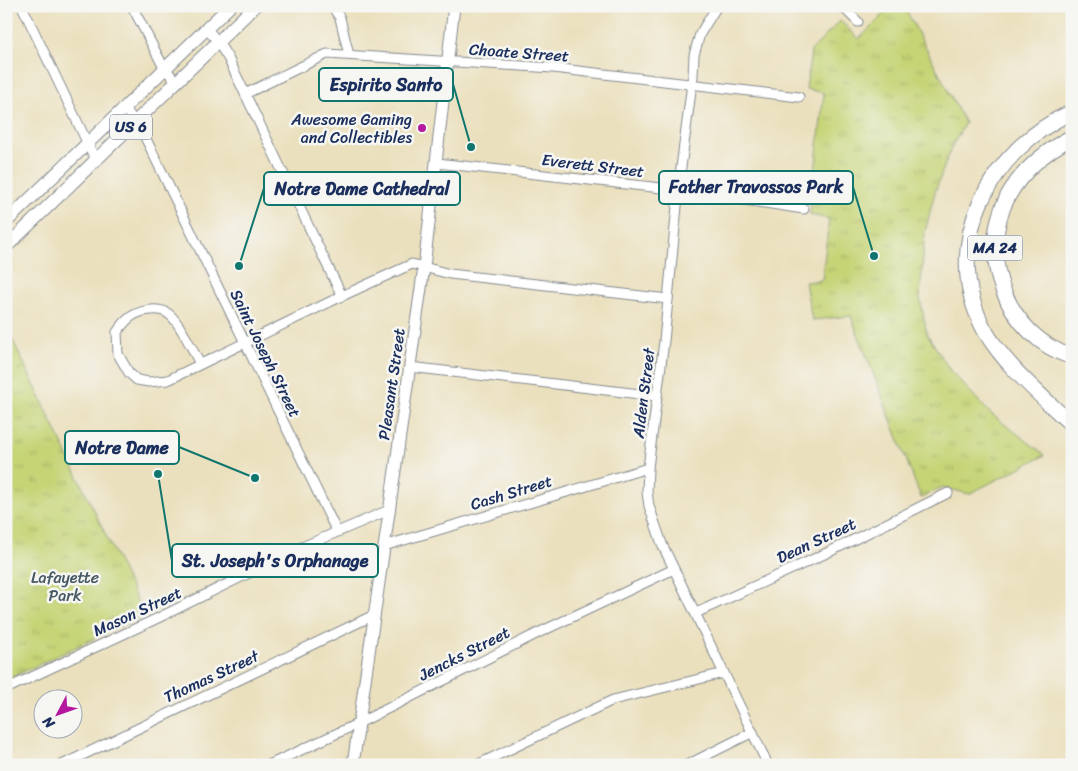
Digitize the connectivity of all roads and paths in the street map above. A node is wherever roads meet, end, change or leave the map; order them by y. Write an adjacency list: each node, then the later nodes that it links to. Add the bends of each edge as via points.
1 (22, 6): 24 (street)
2 (132, 6): 15 (street)
3 (231, 6): 9 (street); 11 (main road, US 6)
4 (255, 6): 9 (main road, US 6)
5 (332, 6): 13 (street, via 340,18)
6 (454, 6): 14 (main road, Pleasant Street)
7 (717, 6): 17 (street, Alden Street, via 696,45)
8 (842, 6): 10 (street)
9 (242, 18): 12 (main road, US 6)
10 (858, 22)
11 (207, 28): 12 (street); 15 (main road, US 6)
12 (218, 42): 16 (main road, US 6); 18 (street)
13 (350, 55): 14 (street, Choate Street); 18 (street, Choate Street, via 327,54)
14 (448, 62): 17 (street, Choate Street, via 553,68); 26 (main road, Pleasant Street)
15 (165, 69): 16 (street); 20 (main road, US 6)
16 (176, 82): 22 (main road, US 6)
17 (692, 84): 19 (street, Choate Street); 27 (street, Alden Street)
18 (245, 94): 32 (street)
19 (799, 97)
20 (125, 108): 22 (street, Saint Joseph Street); 24 (main road, US 6)
21 (1072, 112): 39 (highway, via 1030,137 1002,165 976,210 967,259 974,307 990,339 1011,365)
22 (136, 122): 25 (main road, US 6); 34 (street, Saint Joseph Street)
23 (1072, 137): 35 (highway, MA 24, via 1038,160 1014,187 999,218 995,254 1004,295 1021,322 1046,344)
24 (88, 144): 25 (street); 29 (main road, US 6)
25 (96, 160): 30 (main road, US 6)
26 (437, 163): 27 (street, Everett Street); 31 (main road, Pleasant Street)
27 (679, 190): 28 (street, Everett Street); 33 (street, Alden Street)
28 (804, 209)
29 (6, 222)
30 (6, 247)
31 (424, 267): 32 (street, via 412,264); 33 (street, via 450,274); 37 (main road, Pleasant Street)
32 (342, 296): 34 (street)
33 (668, 298): 38 (street, Alden Street)
34 (244, 342): 36 (street); 43 (street, Saint Joseph Street)
35 (1072, 357)
36 (200, 364): 36 (street, via 169,314 156,310 140,312 127,319 117,332 118,354 137,380 168,380)
37 (410, 367): 38 (street); 42 (main road, Pleasant Street)
38 (658, 396): 40 (street, Alden Street)
39 (1072, 425)
40 (648, 468): 44 (street, Cash Street); 45 (street, Alden Street, via 647,492 651,513)
41 (948, 493): 46 (street, Dean Street)
42 (389, 510): 43 (street, Mason Street); 44 (main road, Pleasant Street)
43 (337, 532): 49 (street, Mason Street)
44 (384, 546): 47 (main road, Pleasant Street)
45 (674, 569): 46 (street, Alden Street); 50 (street, Jencks Street)
46 (696, 612): 48 (street, Alden Street)
47 (374, 615): 50 (main road, Pleasant Street); 52 (street, Thomas Street)
48 (724, 673): 51 (street, Alden Street); 55 (street, via 613,700)
49 (6, 689)
50 (359, 723): 53 (street, Jencks Street); 54 (main road, Pleasant Street)
51 (753, 732): 56 (street); 57 (street, Alden Street)
52 (62, 765)
53 (269, 765)
54 (353, 765)
55 (478, 765)
56 (688, 765)
57 (768, 765)

